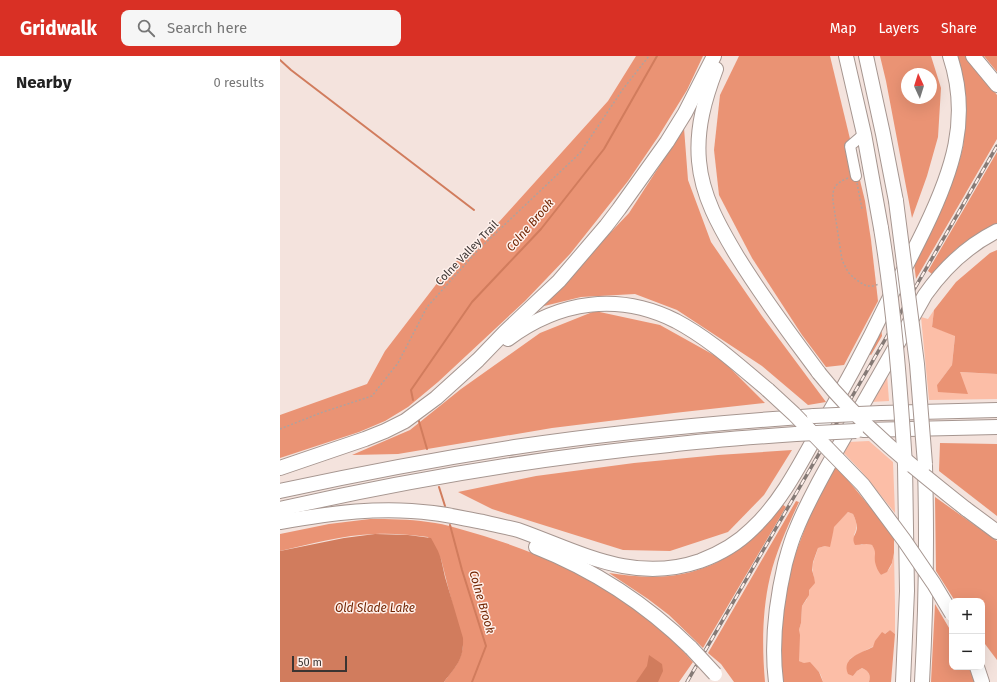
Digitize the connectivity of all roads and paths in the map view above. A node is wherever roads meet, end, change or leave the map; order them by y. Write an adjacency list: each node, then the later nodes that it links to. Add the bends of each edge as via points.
1 (649, 56): 16 (path, Colne Valley Trail, via 623,89 580,153 478,250 427,307 398,363 372,396)
2 (714, 56): 13 (highway, via 668,142 620,209 559,281)
3 (721, 56): 22 (highway, bridge, via 703,110 698,146 706,195 718,223 780,321 833,390 873,432 908,463)
4 (846, 56): 9 (highway)
5 (866, 56): 28 (highway, bridge, via 896,201 917,364 925,464 926,525)
6 (950, 56): 21 (highway, via 958,89 959,124 952,161 941,191 915,249 842,390 782,493 751,530 731,546 697,562 641,569 618,566 503,526)
7 (973, 56): 8 (highway)
8 (997, 85)
9 (864, 134): 10 (lane, via 850,146); 27 (highway, bridge, via 889,281 905,465 907,591)
10 (856, 176): 11 (path)
11 (862, 209)
12 (997, 231): 26 (highway, via 961,254 925,295 812,496 795,531 781,580 774,633)
13 (478, 360): 17 (highway, via 436,398 405,421 365,439); 23 (highway, bridge, via 532,323 551,314 583,305 618,304 668,317 726,354 768,390 863,485 904,540)
14 (997, 410): 18 (highway, bridge, via 814,416 605,435 515,447)
15 (997, 427): 19 (highway, bridge, via 856,430 668,445 508,465)
16 (280, 429)
17 (280, 468)
18 (280, 491)
19 (280, 509)
20 (280, 522): 21 (highway, via 340,513 399,510)
21 (480, 522): 25 (highway, bridge, via 483,527 545,550 624,593 664,623)
22 (997, 532)
23 (949, 609)
24 (978, 670): 29 (highway)
25 (719, 678)
26 (776, 682)
27 (903, 682)
28 (922, 682)
29 (982, 682)

